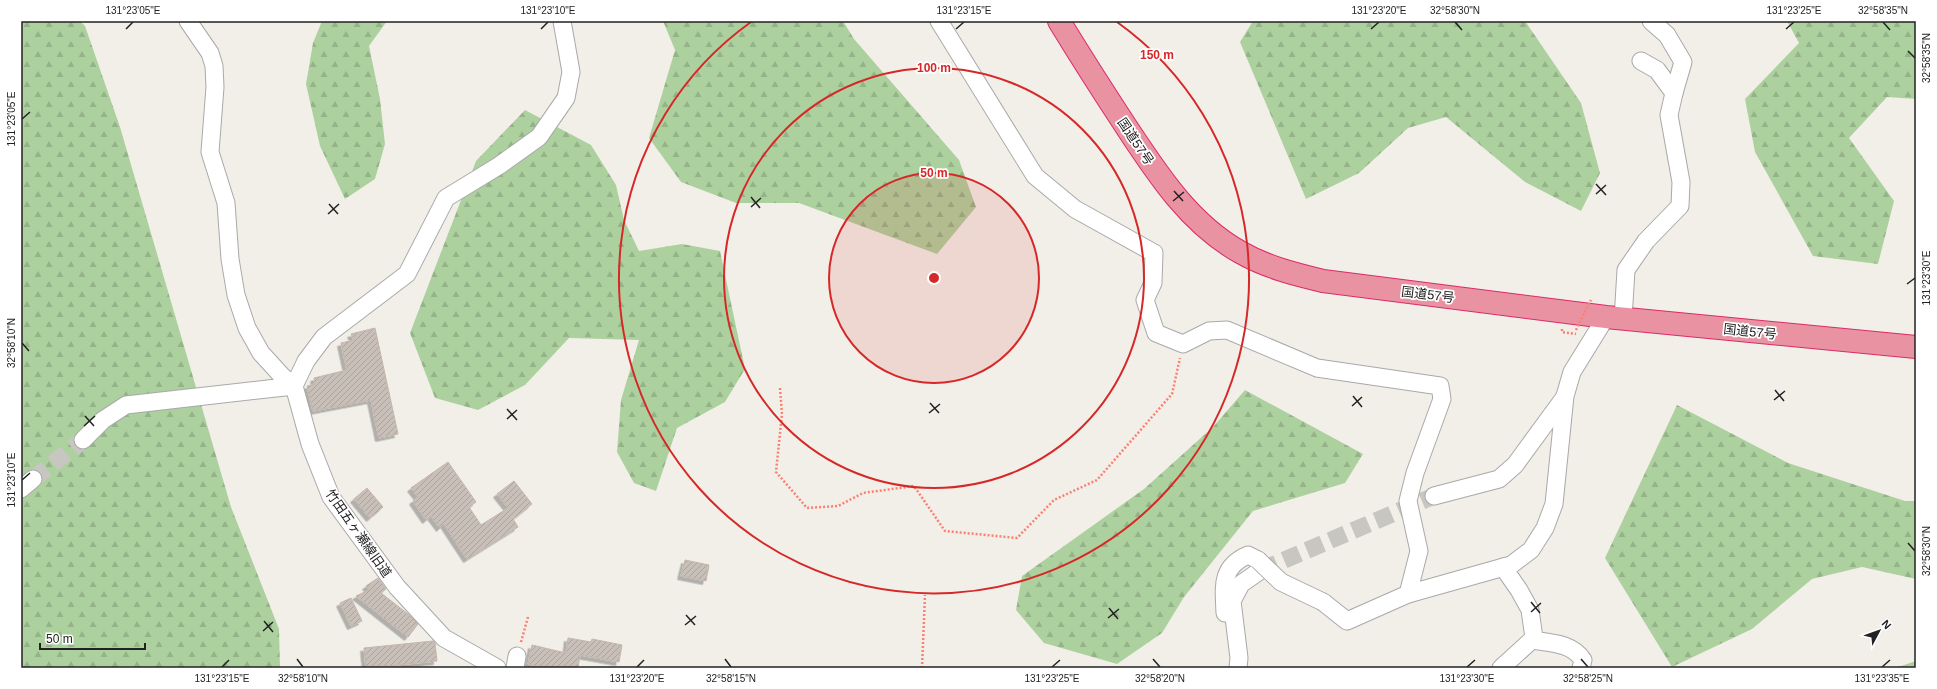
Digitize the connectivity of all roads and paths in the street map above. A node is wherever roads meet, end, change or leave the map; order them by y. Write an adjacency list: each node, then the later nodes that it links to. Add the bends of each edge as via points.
1 (188, 21): 15 (street, via 210,53 214,66 210,152 226,203 230,259 236,295 247,328 261,353)
2 (562, 21): 15 (street, via 571,72 566,98 539,137 500,165 446,198 407,274 324,337 306,361)
3 (939, 21): 13 (street, via 1035,176 1075,209 1154,253 1153,283 1145,300 1156,333)
4 (1059, 21): 9 (highway, 国道57号, via 1174,195 1202,225 1240,252 1284,271 1323,281)
5 (1651, 21): 7 (street, via 1667,35 1684,62)
6 (1641, 61): 7 (street, via 1657,70)
7 (1674, 93): 9 (street, via 1669,115 1681,182 1680,206 1646,241 1626,270)
8 (1591, 300): 10 (path, bridge)
9 (1614, 318): 14 (highway, 国道57号); 17 (street, via 1572,372)
10 (1576, 330)
11 (1562, 332): 12 (path)
12 (1576, 334)
13 (1183, 344): 16 (path, via 1172,394 1097,480 1054,500 1017,538 945,531 914,486 863,493 838,506 807,508 776,472 782,414); 21 (street, via 1209,331 1227,330 1317,368 1440,386 1442,399 1415,473 1408,501 1419,551)
14 (1916, 347)
15 (294, 386): 18 (street, via 126,406 103,420); 26 (street, 竹田五ヶ瀬線旧道, via 310,444 331,497 397,587 444,638)
16 (780, 388)
17 (1565, 396): 19 (street, via 1515,465 1498,479); 20 (street, via 1554,504 1546,528 1531,550 1511,565)
18 (83, 440)
19 (1434, 496)
20 (1503, 567): 21 (street); 24 (street, via 1530,610 1534,638)
21 (1408, 594): 28 (street, bridge, via 1347,621 1323,602 1281,582 1248,556 1239,559 1227,574 1224,590 1226,623 1235,624)
22 (925, 595): 27 (path)
23 (528, 617): 25 (path)
24 (1532, 640): 29 (street); 30 (street, via 1570,647 1578,652 1583,660)
25 (516, 662)
26 (497, 668)
27 (922, 668)
28 (1238, 668)
29 (1501, 668)
30 (1581, 668)

